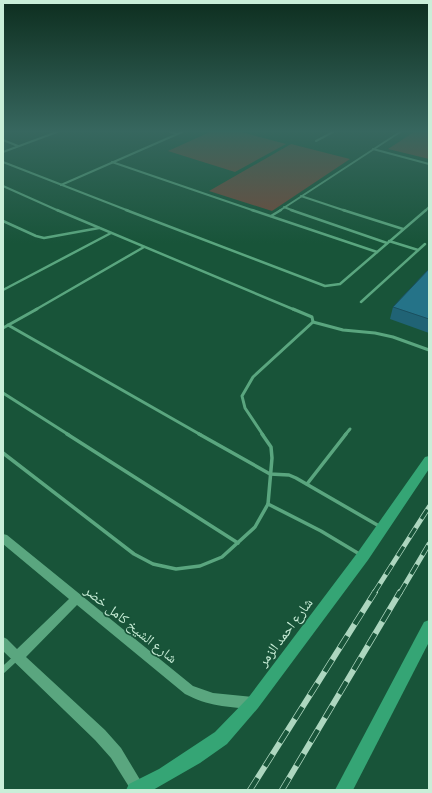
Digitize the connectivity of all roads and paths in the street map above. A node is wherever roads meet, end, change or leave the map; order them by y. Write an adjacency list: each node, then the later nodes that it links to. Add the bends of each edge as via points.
1 (21, 169): 5 (lane)
2 (96, 169): 5 (lane)
3 (133, 169): 12 (lane)
4 (342, 169): 7 (lane)
5 (61, 185): 21 (lane, via 325,286 340,284)
6 (3, 186): 14 (lane)
7 (301, 196): 8 (lane); 15 (lane)
8 (284, 207): 12 (lane); 17 (lane)
9 (429, 207): 10 (lane)
10 (424, 211): 11 (lane); 15 (lane)
11 (429, 212)
12 (271, 216): 21 (lane)
13 (3, 221): 14 (lane, via 44,238)
14 (100, 228): 16 (lane)
15 (403, 229): 17 (lane)
16 (111, 233): 19 (lane); 22 (lane)
17 (388, 242): 20 (lane); 21 (lane)
18 (425, 244): 20 (lane)
19 (144, 247): 24 (lane, via 306,314 312,317); 25 (lane)
20 (418, 250): 23 (lane)
21 (377, 252)
22 (3, 290)
23 (360, 302)
24 (314, 322): 27 (lane, via 343,330 393,337); 32 (lane, via 253,377 242,396 245,408 271,447)
25 (8, 325): 26 (lane); 32 (lane)
26 (3, 328)
27 (429, 350)
28 (3, 393): 37 (lane)
29 (350, 429): 33 (lane)
30 (3, 453): 37 (lane, via 134,554 153,564 176,568 200,566 222,557)
31 (429, 460): 35 (main road, شارع احمد الزمر)
32 (270, 474): 33 (lane, via 289,475); 34 (lane)
33 (307, 484): 35 (lane)
34 (268, 504): 37 (lane, via 258,522); 38 (lane, via 321,531)
35 (383, 527): 38 (main road, شارع احمد الزمر)
36 (3, 538): 39 (main road, شارع الشيخ كامل خضر)
37 (238, 543)
38 (362, 556): 44 (main road, شارع احمد الزمر)
39 (76, 599): 42 (main road); 44 (main road, شارع الشيخ كامل خضر, via 189,690 203,698)
40 (429, 627): 46 (main road)
41 (3, 643): 42 (main road)
42 (17, 656): 43 (street); 45 (main road, via 100,735 116,753)
43 (3, 670)
44 (253, 703): 45 (main road, شارع احمد الزمر, via 220,738 194,758)
45 (137, 789)
46 (344, 790)

